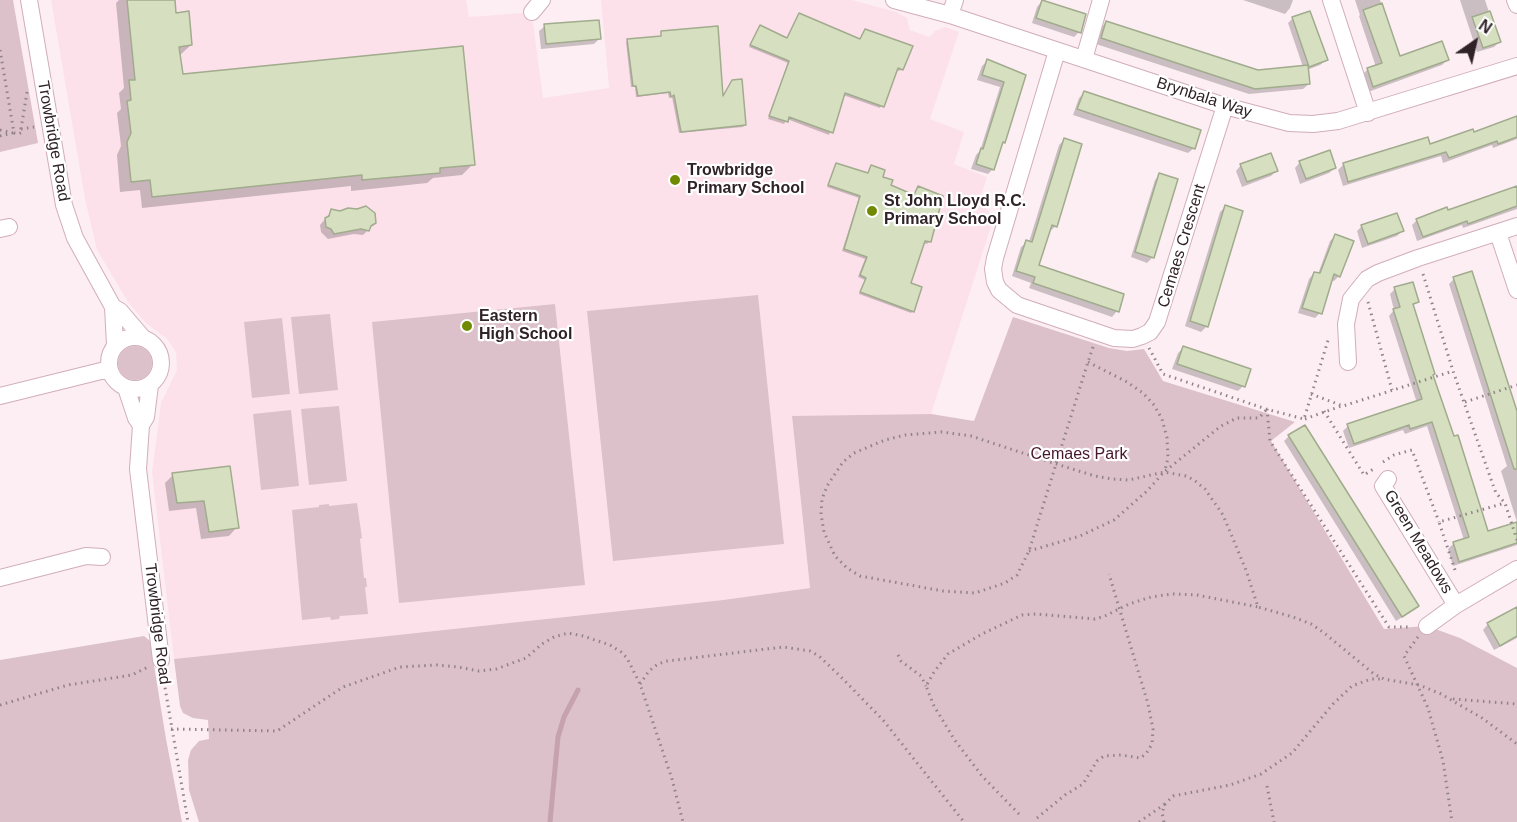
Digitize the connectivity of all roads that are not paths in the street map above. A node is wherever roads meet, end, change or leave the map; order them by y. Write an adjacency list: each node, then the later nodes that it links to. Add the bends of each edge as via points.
1 (29, 0): 16 (street, Trowbridge Road, via 64,205 75,238)
2 (894, 0): 7 (street, Brynbala Way)
3 (1101, 0): 9 (street)
4 (1331, 0): 12 (street)
5 (1515, 0): 6 (street)
6 (1517, 5)
7 (952, 8): 8 (street, Brynbala Way)
8 (1057, 51): 9 (street, Brynbala Way); 11 (street, Cemaes Crescent, via 995,258 995,282 1017,305 1114,338 1142,336 1157,322)
9 (1084, 59): 11 (street, Brynbala Way)
10 (1517, 66): 12 (street, Brynbala Way)
11 (1225, 106): 12 (street, Brynbala Way, via 1273,120 1313,124)
12 (1368, 113)
13 (1517, 226): 14 (street)
14 (1497, 233): 15 (street); 19 (street, via 1418,258 1363,283 1351,299 1346,324)
15 (1517, 290)
16 (112, 307): 17 (street, Trowbridge Road); 18 (street, Trowbridge Road)
17 (143, 338): 18 (street, via 127,337); 21 (street, Trowbridge Road, via 160,355 160,372)
18 (115, 345): 20 (street, Trowbridge Road, via 110,355)
19 (1348, 362)
20 (110, 371): 22 (street, Trowbridge Road); 23 (street)
21 (150, 385): 22 (street); 24 (street, Trowbridge Road, via 146,417)
22 (126, 388): 24 (street, Trowbridge Road)
23 (0, 396)
24 (141, 425): 31 (street, Trowbridge Road, via 138,469)
25 (1388, 479): 29 (street, Green Meadows, via 1383,486)
26 (102, 557): 28 (street, via 86,556)
27 (1517, 569): 29 (street, Green Meadows)
28 (0, 578)
29 (1456, 605): 30 (street, Green Meadows)
30 (1427, 626)
31 (161, 660)

